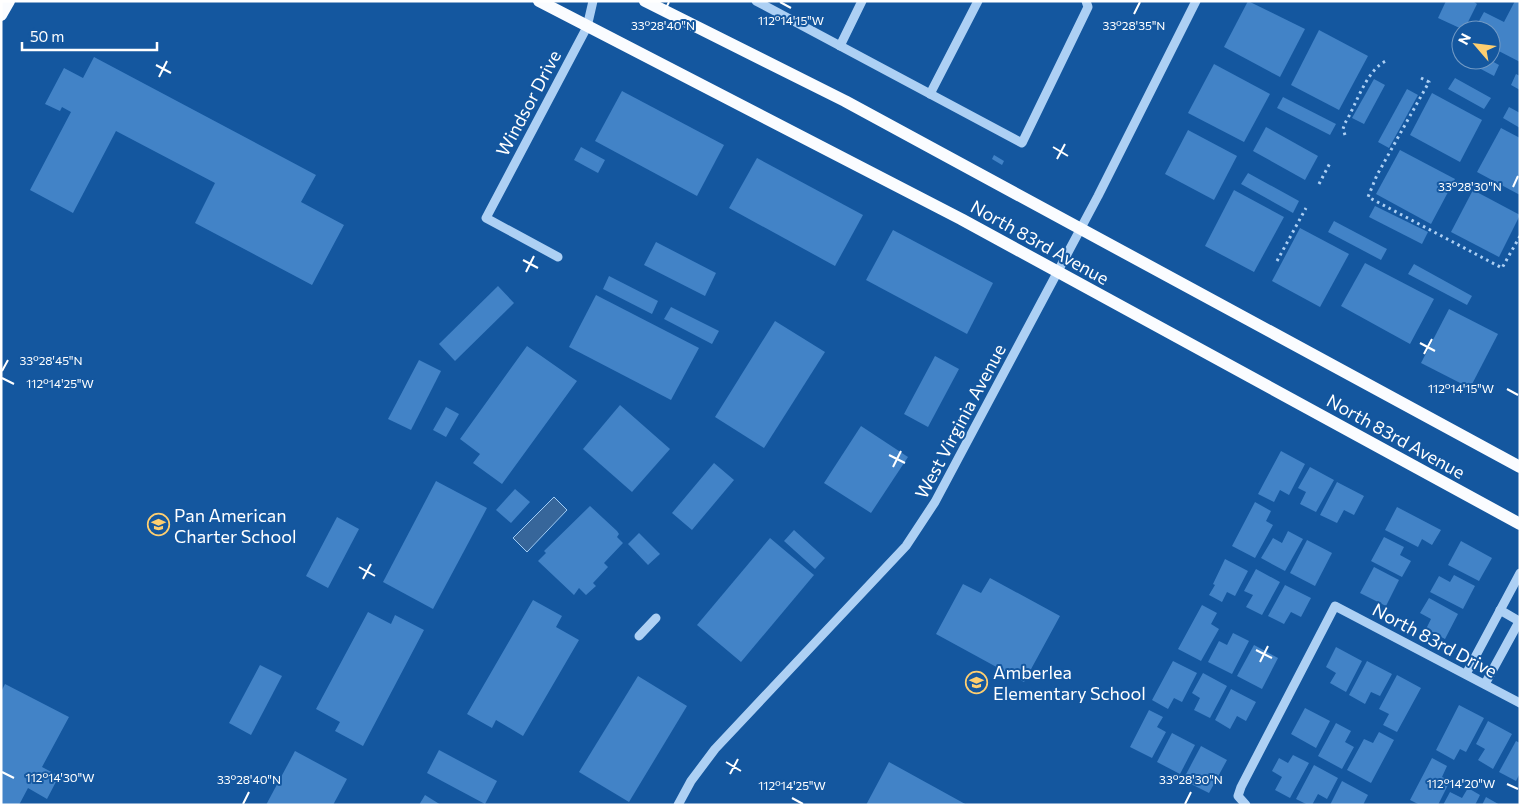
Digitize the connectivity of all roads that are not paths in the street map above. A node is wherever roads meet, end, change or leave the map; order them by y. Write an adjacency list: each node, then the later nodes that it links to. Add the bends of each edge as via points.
1 (9, 1): 10 (main road)
2 (539, 1): 11 (main road, North 83rd Avenue)
3 (593, 1): 11 (street, Windsor Drive)
4 (644, 1): 14 (main road, North 83rd Avenue, via 845,101)
5 (756, 1): 12 (street)
6 (862, 1): 12 (street)
7 (978, 1): 13 (street)
8 (1086, 1): 13 (street, via 1088,7 1022,143)
9 (1196, 1): 14 (street, West Virginia Avenue)
10 (1, 16)
11 (587, 27): 15 (street, Windsor Drive, via 486,218); 16 (main road, North 83rd Avenue)
12 (840, 46): 13 (street)
13 (930, 94)
14 (1081, 228): 16 (street, West Virginia Avenue); 17 (main road, North 83rd Avenue)
15 (558, 257)
16 (1058, 272): 18 (main road, North 83rd Avenue); 27 (street, West Virginia Avenue, via 935,502 906,546 715,749)
17 (1520, 467)
18 (1520, 524)
19 (1520, 573): 20 (street)
20 (1500, 610): 22 (street); 24 (street)
21 (656, 618): 23 (street)
22 (1520, 621): 25 (street)
23 (639, 636)
24 (1466, 674): 25 (street, North 83rd Drive); 28 (street, North 83rd Drive, via 1335,606 1238,796)
25 (1485, 684): 26 (street, North 83rd Drive)
26 (1520, 704)
27 (678, 805)
28 (1246, 805)

